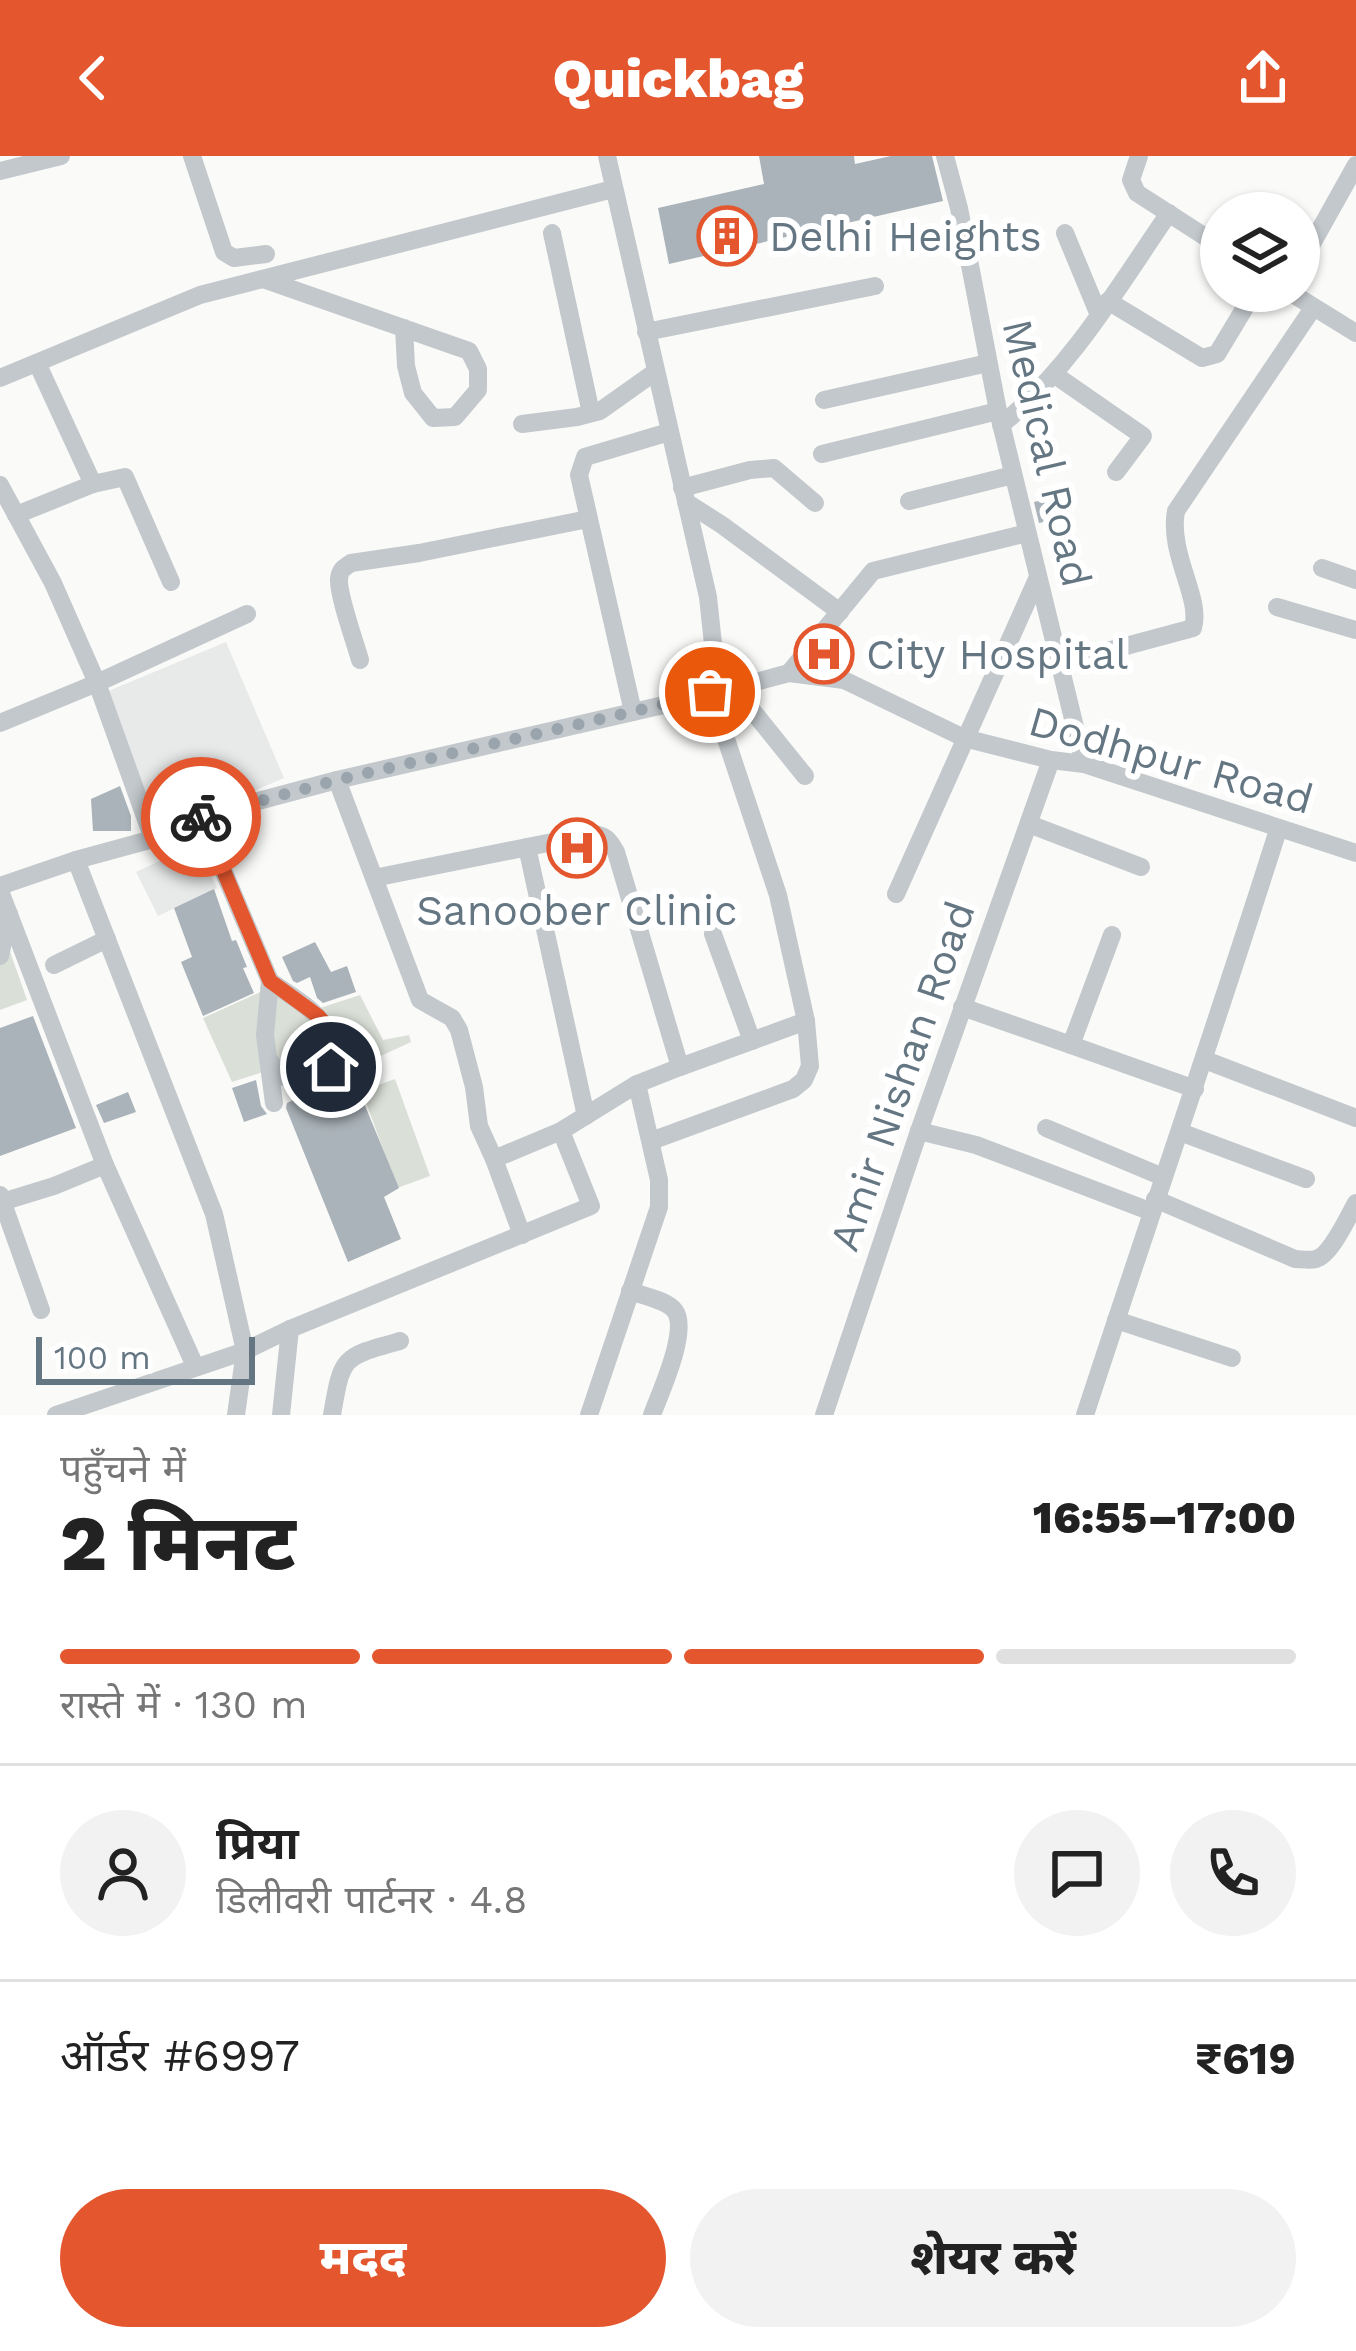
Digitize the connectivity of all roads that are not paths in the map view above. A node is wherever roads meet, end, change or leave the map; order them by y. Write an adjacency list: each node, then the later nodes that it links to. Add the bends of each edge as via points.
1 (61, 156): 6 (street)
2 (192, 156): 14 (street, via 224,252)
3 (607, 156): 8 (street)
4 (945, 156): 24 (street, Medical Road)
5 (1139, 156): 9 (street, via 1131,180 1137,193)
6 (0, 171)
7 (1353, 176): 11 (street)
8 (613, 189): 15 (street); 22 (street)
9 (1169, 213): 13 (street); 17 (street)
10 (552, 232): 30 (street)
11 (1320, 232)
12 (1065, 233): 17 (street)
13 (1200, 234)
14 (266, 254)
15 (262, 279): 21 (street); 25 (street, via 200,295)
16 (875, 286): 22 (street)
17 (1104, 308): 18 (street, via 1202,358 1216,354); 27 (street)
18 (1242, 312)
19 (1310, 312): 54 (street, via 1176,511 1174,543 1193,628)
20 (1320, 312): 23 (street)
21 (404, 328): 21 (street, via 469,352 478,390 455,417 434,418 413,393)
22 (646, 332): 26 (street)
23 (1356, 333)
24 (988, 363): 29 (street); 31 (street, Medical Road)
25 (38, 364): 28 (street); 37 (street)
26 (656, 372): 30 (street); 33 (street)
27 (1055, 375): 31 (street); 35 (street, via 1143,436)
28 (0, 378)
29 (824, 400)
30 (591, 413): 32 (street)
31 (999, 418): 34 (street); 36 (street, Medical Road)
32 (522, 424)
33 (669, 432): 39 (street); 43 (street, via 585,457 579,475)
34 (822, 454)
35 (1116, 472)
36 (1013, 475): 40 (street); 44 (street, Medical Road)
37 (93, 484): 42 (street); 48 (street, via 125,477)
38 (2, 493): 42 (street)
39 (684, 495): 41 (street, via 774,468); 50 (street); 57 (street)
40 (910, 501)
41 (815, 503)
42 (16, 515): 56 (street)
43 (588, 519): 53 (street, via 344,567 340,588); 58 (street)
44 (1027, 533): 46 (street, Medical Road); 50 (street, via 873,571)
45 (1322, 568): 47 (street)
46 (1038, 577): 54 (street, Medical Road); 60 (street)
47 (1356, 580)
48 (171, 582)
49 (1277, 607): 52 (street)
50 (840, 612): 55 (street)
51 (248, 614): 56 (street)
52 (1356, 631)
53 (360, 660)
54 (1059, 664): 62 (street, Medical Road)
55 (789, 673): 57 (street, Dodhpur Road); 60 (street, Dodhpur Road, via 844,680)
56 (97, 683): 59 (street); 68 (street)
57 (724, 690): 58 (street, Dodhpur Road); 63 (street); 84 (street)
58 (633, 712): 64 (street, Dodhpur Road)
59 (0, 723)
60 (964, 738): 61 (street, Dodhpur Road); 75 (street)
61 (1051, 760): 62 (street, Dodhpur Road); 66 (street, Amir Nishan Road)
62 (1084, 764): 67 (street, Dodhpur Road)
63 (805, 776)
64 (337, 780): 65 (street, Dodhpur Road); 73 (street)
65 (201, 818): 68 (street, Dodhpur Road); 82 (street)
66 (1029, 824): 72 (street); 83 (street, Amir Nishan Road)
67 (1278, 830): 70 (street, Dodhpur Road); 88 (street)
68 (153, 839): 71 (street, Dodhpur Road)
69 (527, 848): 73 (street); 89 (street, via 592,834 609,839); 93 (street)
70 (1356, 853)
71 (76, 860): 74 (street, Dodhpur Road); 79 (street)
72 (1141, 867)
73 (374, 878): 100 (street, via 420,1000 459,1030)
74 (0, 888): 76 (street)
75 (896, 894)
76 (9, 913): 80 (street); 101 (street)
77 (712, 934): 85 (street)
78 (1112, 934): 86 (street)
79 (107, 939): 81 (street); 113 (street, via 214,1214)
80 (0, 956)
81 (54, 965)
82 (270, 981): 87 (street); 87 (street, via 326,1025 332,1056 331,1067 298,1083)
83 (962, 1007): 86 (street); 97 (street, Amir Nishan Road)
84 (806, 1021): 85 (street); 99 (street, via 810,1066 793,1089)
85 (752, 1041): 89 (street)
86 (1071, 1045): 91 (street)
87 (268, 1059): 92 (street)
88 (1205, 1060): 91 (street); 94 (street)
89 (680, 1067): 90 (street)
90 (637, 1084): 93 (street); 99 (street)
91 (1195, 1089): 98 (street)
92 (274, 1103)
93 (586, 1116): 96 (street)
94 (1356, 1118)
95 (1046, 1128): 102 (street)
96 (561, 1131): 100 (street); 107 (street, via 591,1206)
97 (919, 1131): 106 (street); 124 (street, Amir Nishan Road)
98 (1180, 1132): 102 (street); 103 (street)
99 (651, 1141): 108 (street, via 658,1207)
100 (494, 1159): 107 (street)
101 (105, 1165): 104 (street); 115 (street)
102 (1163, 1177): 106 (street)
103 (1306, 1179)
104 (1, 1199): 109 (street)
105 (1356, 1203): 106 (street, via 1326,1252 1307,1260)
106 (1154, 1206): 110 (street)
107 (521, 1235): 111 (street)
108 (630, 1292): 122 (street); 123 (street, via 668,1305 679,1326)
109 (41, 1310)
110 (1116, 1320): 114 (street); 125 (street)
111 (290, 1329): 113 (street); 120 (street)
112 (400, 1341): 121 (street, via 344,1362)
113 (245, 1351): 115 (street); 119 (street)
114 (1232, 1358)
115 (196, 1366): 116 (street)
116 (128, 1393): 117 (street); 118 (street)
117 (56, 1415)
118 (124, 1415)
119 (236, 1415)
120 (281, 1415)
121 (332, 1415)
122 (589, 1415)
123 (652, 1415)
124 (824, 1415)
125 (1085, 1415)

